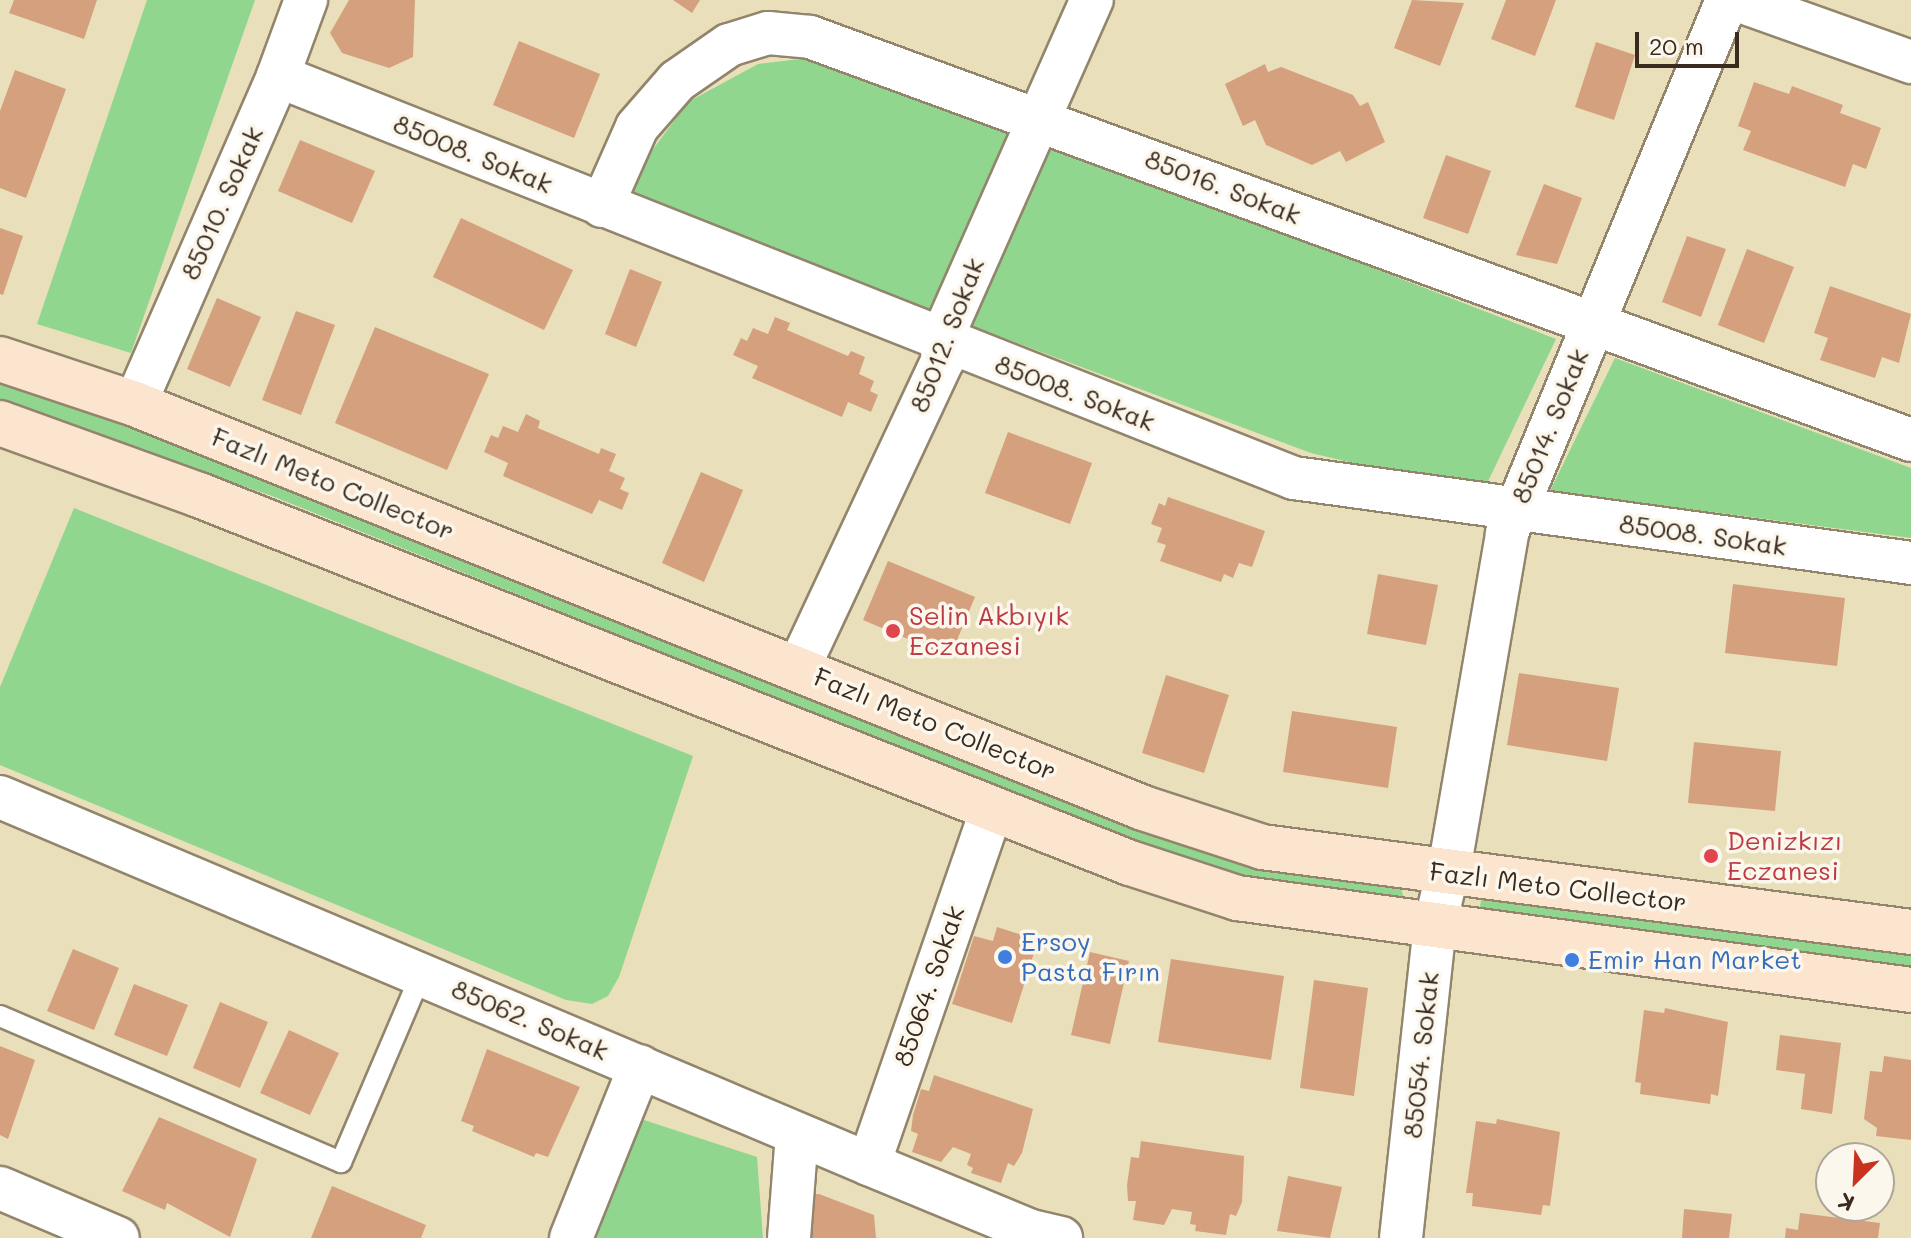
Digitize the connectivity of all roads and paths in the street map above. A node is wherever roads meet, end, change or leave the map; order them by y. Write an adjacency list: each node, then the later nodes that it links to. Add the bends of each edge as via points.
1 (306, 0): 6 (street, 85010. Sokak)
2 (1092, 0): 7 (street, 85012. Sokak)
3 (1727, 0): 9 (street, 85014. Sokak)
4 (1737, 0): 5 (street)
5 (1911, 62)
6 (278, 76): 8 (street, 85008. Sokak); 12 (street, 85010. Sokak)
7 (1040, 118): 8 (street, 85016. Sokak, via 810,37 768,33 729,45 677,81 637,127); 9 (street, 85016. Sokak); 10 (street, 85012. Sokak)
8 (602, 206): 10 (street, 85008. Sokak)
9 (1591, 327): 14 (street, 85016. Sokak); 15 (street, 85014. Sokak)
10 (941, 340): 15 (street, 85008. Sokak, via 1294,478); 17 (street, 85012. Sokak, via 943,360)
11 (0, 359): 12 (main road, Fazlı Meto Collector)
12 (135, 404): 17 (main road, Fazlı Meto Collector)
13 (0, 423): 19 (main road, Fazlı Meto Collector, via 199,495)
14 (1911, 440)
15 (1515, 510): 16 (street, 85008. Sokak); 20 (street, 85014. Sokak)
16 (1911, 563)
17 (798, 669): 20 (main road, Fazlı Meto Collector, via 1143,808 1262,847)
18 (0, 797): 23 (street, 85062. Sokak)
19 (992, 809): 21 (main road, Fazlı Meto Collector, via 1237,898); 28 (street, 85064. Sokak)
20 (1448, 874): 21 (street, 85054. Sokak); 22 (main road, Fazlı Meto Collector)
21 (1435, 925): 24 (main road, Fazlı Meto Collector); 34 (street, 85054. Sokak)
22 (1911, 932)
23 (421, 974): 25 (lane, via 341,1162); 26 (street, 85062. Sokak)
24 (1911, 990)
25 (0, 1016)
26 (640, 1066): 27 (street, 85062. Sokak); 32 (street)
27 (797, 1134): 28 (street, 85062. Sokak); 33 (street)
28 (869, 1164): 30 (street, 85062. Sokak)
29 (0, 1188): 31 (street)
30 (1041, 1236)
31 (118, 1238)
32 (571, 1238)
33 (789, 1238)
34 (1401, 1238)

